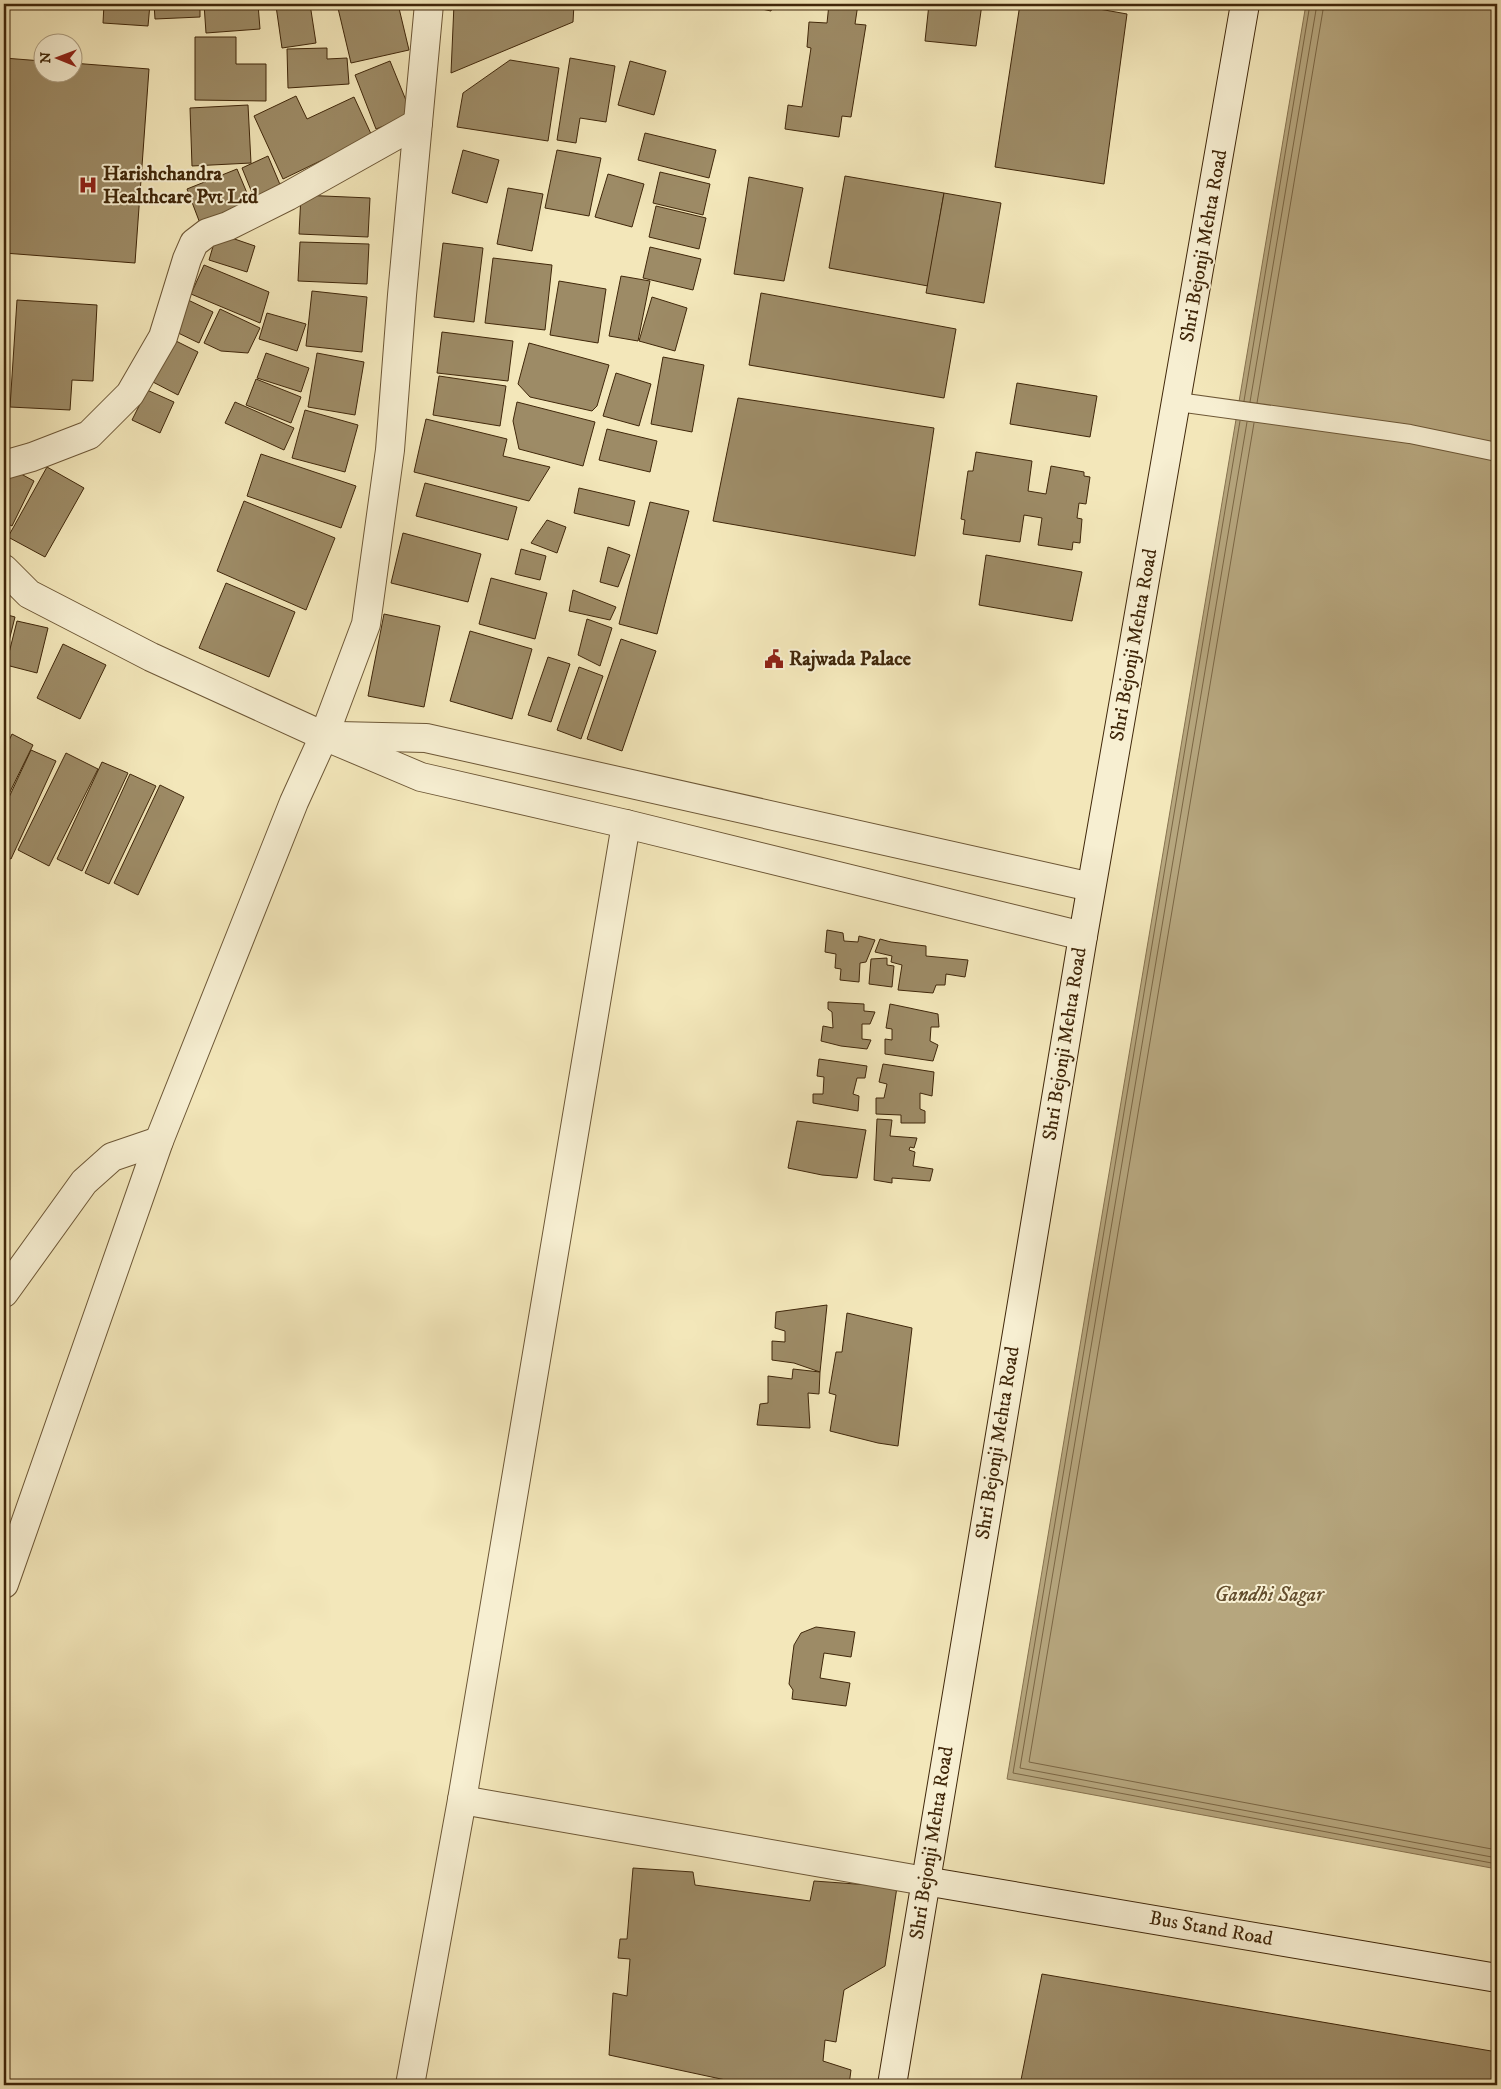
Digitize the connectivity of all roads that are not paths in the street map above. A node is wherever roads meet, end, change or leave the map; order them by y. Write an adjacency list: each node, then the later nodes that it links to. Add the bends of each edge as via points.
1 (429, 4): 3 (street)
2 (1245, 4): 4 (street, Shri Bejonji Mehta Road)
3 (418, 123): 6 (street, via 288,196 207,233 194,243 163,337 130,394 89,434); 8 (street, via 390,450 366,624)
4 (1178, 402): 5 (lane, via 1410,434); 10 (street, Shri Bejonji Mehta Road)
5 (1497, 452)
6 (4, 465)
7 (4, 569): 8 (street, via 29,594 151,657)
8 (324, 736): 9 (street, via 421,777); 10 (street, via 426,738); 12 (street, via 294,802)
9 (626, 824): 11 (street); 15 (street)
10 (1091, 887): 11 (street, Shri Bejonji Mehta Road)
11 (1083, 936): 16 (street, Shri Bejonji Mehta Road)
12 (159, 1141): 13 (street, via 112,1157 84,1182); 14 (street)
13 (4, 1293)
14 (4, 1584)
15 (462, 1800): 16 (street, Bus Stand Road); 18 (street)
16 (925, 1881): 17 (street, Bus Stand Road); 19 (street, Shri Bejonji Mehta Road)
17 (1497, 1978)
18 (410, 2085)
19 (892, 2085)

